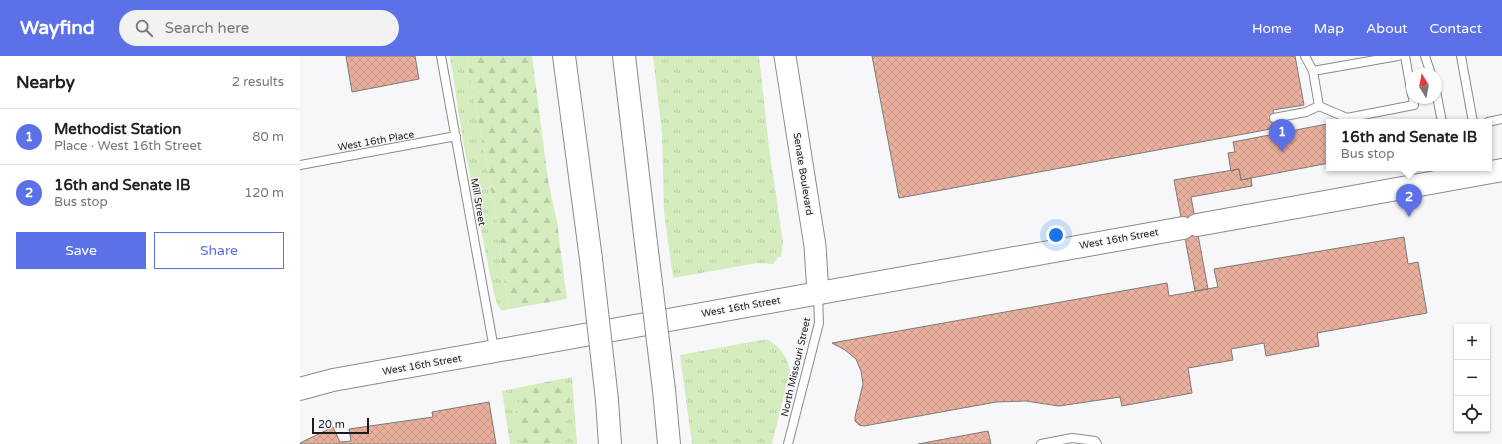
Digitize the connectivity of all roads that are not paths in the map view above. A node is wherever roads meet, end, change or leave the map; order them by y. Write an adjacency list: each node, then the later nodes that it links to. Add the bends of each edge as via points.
1 (441, 56): 21 (lane, Mill Street)
2 (564, 56): 30 (main road, bridge, via 591,259)
3 (624, 56): 29 (main road, bridge)
4 (785, 56): 26 (street, Senate Boulevard, via 815,246)
5 (1305, 56): 12 (lane)
6 (1398, 56): 12 (lane)
7 (1405, 56): 10 (lane)
8 (1426, 56): 11 (lane)
9 (1460, 56): 18 (lane)
10 (1407, 68)
11 (1429, 68)
12 (1314, 72): 15 (lane)
13 (1414, 104): 15 (lane, via 1347,118)
14 (1439, 104): 17 (lane)
15 (1319, 106): 16 (lane, via 1306,112)
16 (1274, 118)
17 (1441, 119)
18 (1472, 119)
19 (1502, 119): 20 (lane)
20 (1492, 121)
21 (456, 136): 22 (lane, West 16th Place); 27 (lane, Mill Street)
22 (300, 165)
23 (1492, 170): 24 (main road, West 16th Street)
24 (1502, 170)
25 (1467, 171): 26 (main road, West 16th Street, via 1190,226)
26 (818, 293): 27 (main road, West 16th Street); 33 (lane, North Missouri Street, via 819,323)
27 (495, 352): 28 (main road, West 16th Street, via 333,380)
28 (300, 389)
29 (665, 396): 31 (main road); 32 (main road)
30 (610, 441)
31 (669, 444)
32 (676, 444)
33 (788, 444)
34 (1041, 444): 35 (lane, via 1072,438 1095,441)
35 (1097, 444)

